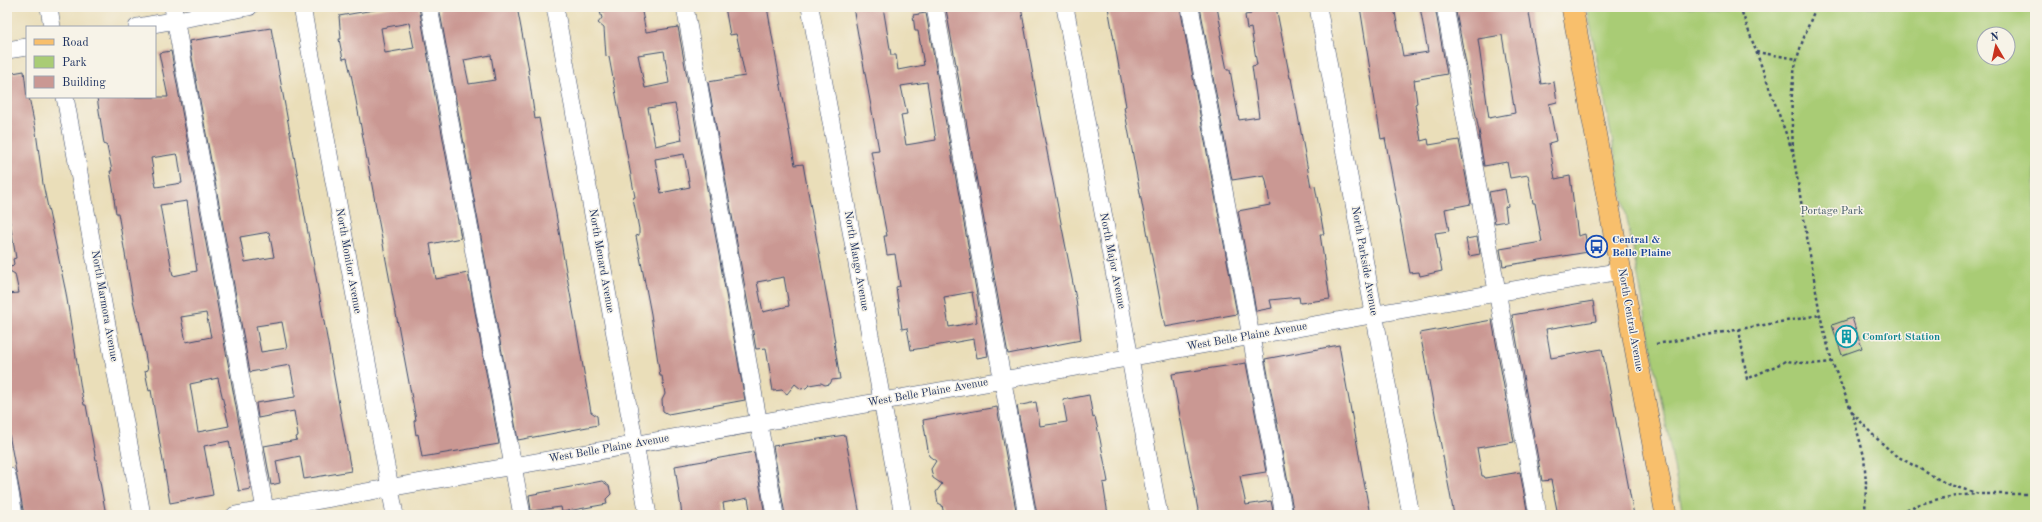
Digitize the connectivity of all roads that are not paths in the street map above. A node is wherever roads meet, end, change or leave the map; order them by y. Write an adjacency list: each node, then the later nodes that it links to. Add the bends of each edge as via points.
1 (49, 7): 15 (street)
2 (249, 7): 14 (street)
3 (302, 7): 31 (street, North Monitor Avenue)
4 (429, 7): 29 (street)
5 (555, 7): 28 (street, North Menard Avenue)
6 (684, 7): 27 (street)
7 (810, 7): 26 (street, North Mango Avenue)
8 (935, 7): 25 (street)
9 (1064, 7): 24 (street, North Major Avenue)
10 (1190, 7): 23 (street)
11 (1318, 7): 22 (street, North Parkside Avenue)
12 (1445, 7): 21 (street)
13 (1572, 7): 20 (main road, North Central Avenue)
14 (174, 14): 16 (street); 32 (street)
15 (52, 26)
16 (140, 26)
17 (26, 47): 18 (street)
18 (7, 50)
19 (65, 98): 34 (street, North Marmora Avenue)
20 (1621, 272): 21 (street, West Belle Plaine Avenue); 46 (main road, North Central Avenue)
21 (1498, 293): 22 (street, West Belle Plaine Avenue); 45 (street)
22 (1374, 315): 23 (street, West Belle Plaine Avenue); 44 (street, North Parkside Avenue)
23 (1251, 336): 24 (street, West Belle Plaine Avenue); 43 (street)
24 (1130, 358): 25 (street, West Belle Plaine Avenue); 42 (street, North Major Avenue)
25 (1003, 380): 26 (street, West Belle Plaine Avenue); 41 (street)
26 (882, 401): 27 (street, West Belle Plaine Avenue); 40 (street, North Mango Avenue)
27 (759, 423): 28 (street, West Belle Plaine Avenue); 39 (street)
28 (635, 445): 29 (street, West Belle Plaine Avenue); 38 (street, North Menard Avenue)
29 (513, 466): 31 (street, West Belle Plaine Avenue); 37 (street)
30 (7, 475): 33 (street)
31 (390, 488): 32 (street, West Belle Plaine Avenue); 36 (street, North Monitor Avenue)
32 (266, 512): 35 (street, West Belle Plaine Avenue)
33 (14, 515)
34 (142, 515)
35 (236, 515)
36 (395, 515)
37 (522, 515)
38 (648, 515)
39 (776, 515)
40 (903, 515)
41 (1027, 515)
42 (1159, 515)
43 (1284, 515)
44 (1411, 515)
45 (1538, 515)
46 (1666, 515)

